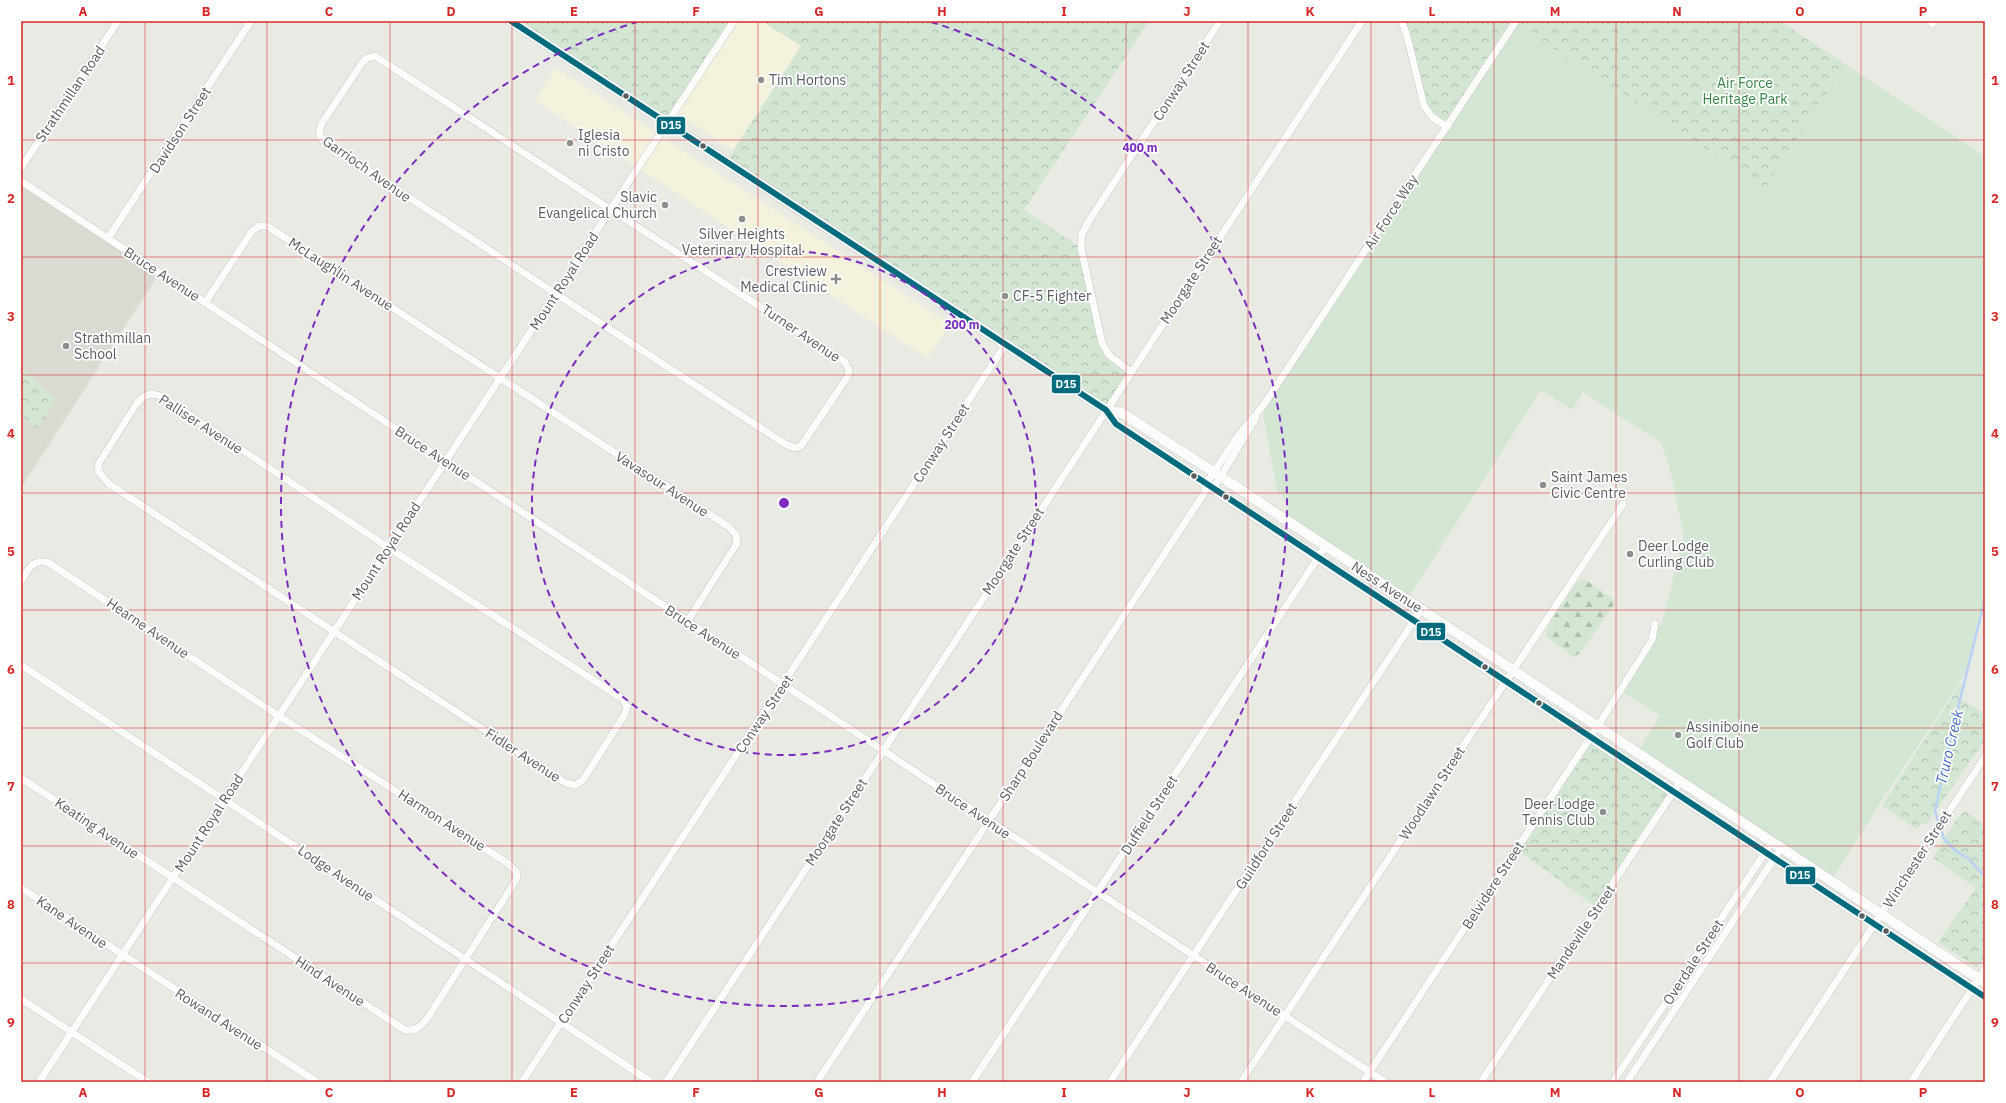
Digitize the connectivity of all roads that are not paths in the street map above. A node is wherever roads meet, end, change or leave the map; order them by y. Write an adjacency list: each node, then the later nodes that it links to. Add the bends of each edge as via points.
1 (118, 21): 11 (street, Strathmillan Road)
2 (251, 21): 14 (street, Davidson Street)
3 (511, 21): 9 (main road, Ness Avenue)
4 (734, 21): 9 (street, Mount Royal Road)
5 (1220, 21): 18 (street, Conway Street, via 1082,234 1081,248 1102,343 1109,355)
6 (1362, 21): 18 (street, Moorgate Street)
7 (1402, 21): 10 (street, via 1424,106 1432,117)
8 (1516, 21): 10 (street, Air Force Way)
9 (668, 124): 13 (street, Mount Royal Road); 17 (main road, Ness Avenue)
10 (1447, 127): 22 (street, Air Force Way)
11 (21, 168)
12 (21, 181): 14 (street, Bruce Avenue)
13 (612, 209): 15 (street, Mount Royal Road); 15 (street, Garrioch Avenue, via 382,59 372,56 362,63 322,123 320,138); 15 (street, Turner Avenue, via 844,362 849,370 848,376 806,441 798,448 784,444)
14 (108, 238): 16 (street, Bruce Avenue)
15 (556, 294): 19 (street, Mount Royal Road)
16 (205, 303): 19 (street, McLaughlin Avenue, via 252,231 264,225); 21 (street, Bruce Avenue)
17 (1005, 345): 20 (main road, Ness Avenue); 37 (street, Conway Street)
18 (1131, 372): 20 (street, Moorgate Street)
19 (500, 378): 21 (street, Mount Royal Road); 31 (street, Vavasour Avenue, via 738,537 737,543)
20 (1106, 410): 22 (main road, Ness Avenue, via 1122,413); 23 (main road, Ness Avenue, via 1116,424); 41 (street, Moorgate Street)
21 (445, 461): 26 (street, Mount Royal Road); 31 (street, Bruce Avenue)
22 (1217, 474): 23 (street, Air Force Way); 25 (main road, Ness Avenue)
23 (1208, 488): 27 (main road, Ness Avenue); 47 (street, Sharp Boulevard)
24 (1623, 504): 35 (street, Woodlawn Street)
25 (1325, 547): 27 (street, Duffield Street); 29 (main road, Ness Avenue)
26 (389, 548): 33 (street, Mount Royal Road); 33 (street, Palliser Avenue, via 158,395 150,394 143,397 113,439 99,463 98,471 109,484); 33 (street, Fidler Avenue, via 621,698 627,706 625,714 583,780 575,785 566,783)
27 (1318, 558): 30 (main road, Ness Avenue); 54 (street, Duffield Street)
28 (21, 581): 38 (street, Hearne Avenue, via 34,563 40,560 49,563)
29 (1421, 610): 30 (street, Guildford Street); 35 (main road, Ness Avenue)
30 (1414, 621): 36 (main road, Ness Avenue); 58 (street, Guildford Street)
31 (687, 622): 37 (street, Bruce Avenue)
32 (1655, 624): 39 (street, Belvidere Street, via 1652,640)
33 (333, 632): 38 (street, Mount Royal Road)
34 (21, 664): 46 (street, Lodge Avenue)
35 (1513, 671): 36 (street, Woodlawn Street); 39 (main road, Ness Avenue)
36 (1505, 682): 40 (main road, Ness Avenue); 65 (street, Woodlawn Street)
37 (783, 684): 41 (street, Bruce Avenue); 66 (street, Conway Street)
38 (279, 716): 46 (street, Mount Royal Road); 59 (street, Harmon Avenue, via 514,868 517,873 513,887)
39 (1597, 727): 40 (street, Belvidere Street); 44 (main road, Ness Avenue)
40 (1590, 738): 45 (main road, Ness Avenue); 68 (street, Belvidere Street)
41 (883, 751): 47 (street, Bruce Avenue); 74 (street, Moorgate Street)
42 (1985, 757): 55 (street, Winchester Street)
43 (21, 778): 52 (street, Keating Avenue)
44 (1680, 782): 45 (street, Mandeville Street); 48 (main road, Ness Avenue)
45 (1674, 792): 50 (main road, Ness Avenue); 81 (street, Mandeville Street)
46 (225, 799): 52 (street, Mount Royal Road); 59 (street, Lodge Avenue)
47 (988, 821): 54 (street, Bruce Avenue); 75 (street, Sharp Boulevard)
48 (1772, 842): 49 (main road, Ness Avenue); 50 (street, Overdale Street)
49 (1781, 848): 51 (street, Overdale Street); 55 (main road, Ness Avenue)
50 (1765, 852): 51 (main road, Ness Avenue); 82 (street, Overdale Street)
51 (1774, 858): 56 (main road, Ness Avenue); 83 (street, Overdale Street)
52 (172, 878): 57 (street, Mount Royal Road); 59 (street, Hind Avenue, via 405,1030 420,1028)
53 (21, 888): 57 (street, Kane Avenue)
54 (1097, 892): 58 (street, Bruce Avenue); 76 (street, Duffield Street)
55 (1881, 914): 56 (street, Winchester Street); 61 (main road, Ness Avenue)
56 (1874, 924): 62 (main road, Ness Avenue); 84 (street, Winchester Street)
57 (122, 955): 67 (street, Mount Royal Road); 71 (street, Rowand Avenue)
58 (1194, 956): 65 (street, Bruce Avenue); 77 (street, Guildford Street)
59 (465, 959): 66 (street, Lodge Avenue)
60 (1985, 969): 61 (street)
61 (1982, 981): 62 (street)
62 (1972, 989): 63 (main road, Ness Avenue); 85 (street)
63 (1985, 997)
64 (21, 999): 67 (street)
65 (1285, 1016): 68 (street, Bruce Avenue); 78 (street, Woodlawn Street)
66 (561, 1022): 72 (street, Conway Street); 73 (street, Lodge Avenue)
67 (72, 1032): 69 (street, Mount Royal Road); 70 (street)
68 (1370, 1072): 79 (street, Belvidere Street); 80 (street, Bruce Avenue)
69 (38, 1082)
70 (148, 1082)
71 (317, 1082)
72 (522, 1082)
73 (651, 1082)
74 (666, 1082)
75 (817, 1082)
76 (972, 1082)
77 (1110, 1082)
78 (1241, 1082)
79 (1363, 1082)
80 (1385, 1082)
81 (1481, 1082)
82 (1613, 1082)
83 (1627, 1082)
84 (1770, 1082)
85 (1911, 1082)

